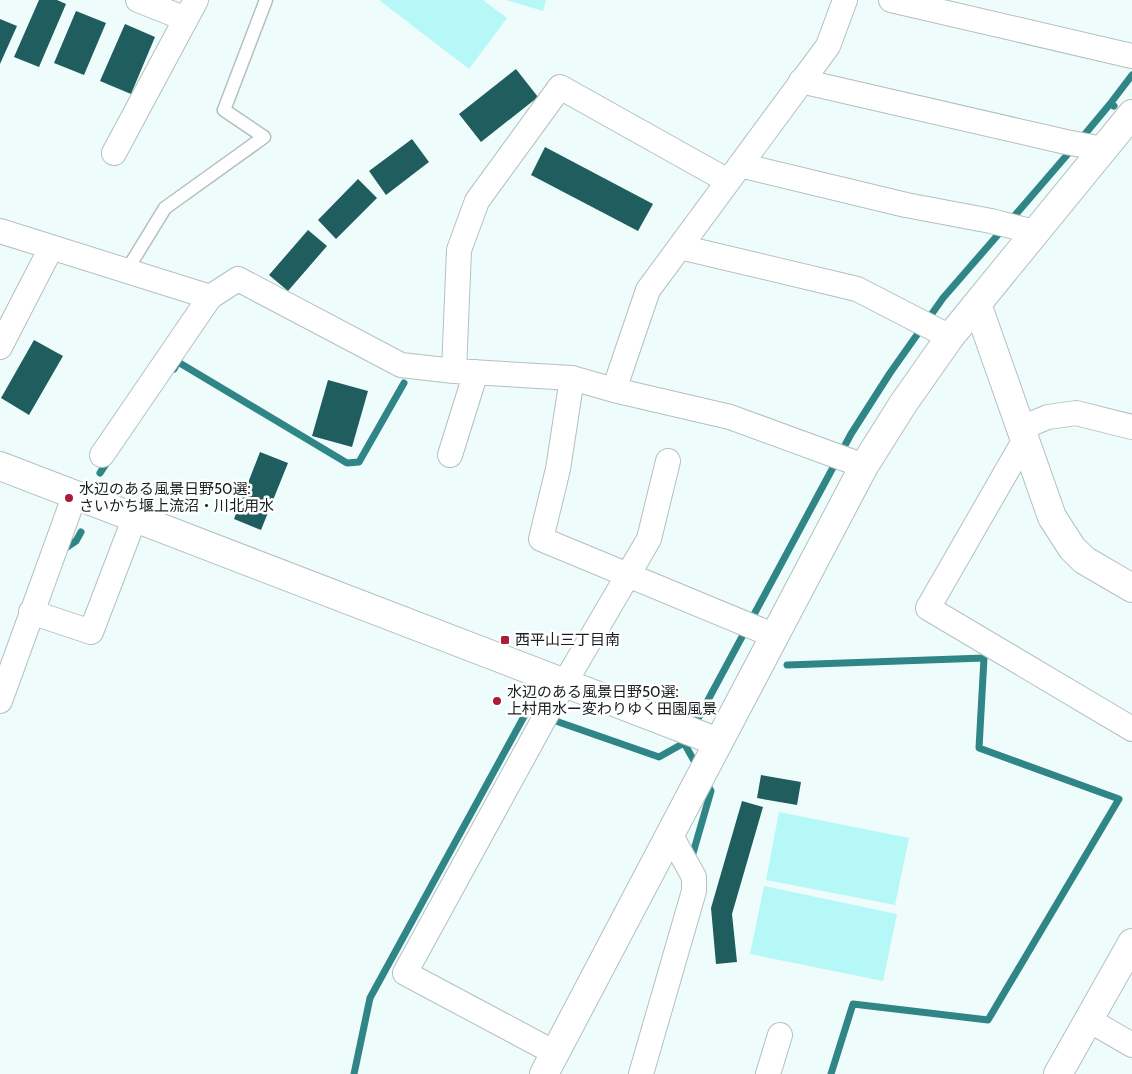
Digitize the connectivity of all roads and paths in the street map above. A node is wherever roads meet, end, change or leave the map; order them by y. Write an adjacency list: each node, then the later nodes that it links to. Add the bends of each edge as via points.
1 (138, 0): 5 (street)
2 (266, 0): 16 (lane, via 224,110 264,137 165,208)
3 (846, 0): 7 (street, via 828,46)
4 (891, 0): 6 (street)
5 (191, 10): 10 (street)
6 (1132, 56)
7 (801, 81): 9 (street); 11 (street)
8 (1132, 114): 9 (street)
9 (1084, 146): 12 (street)
10 (114, 153)
11 (734, 173): 12 (street); 14 (street); 21 (street, via 560,87 477,200 459,250)
12 (1024, 229): 18 (street)
13 (0, 231): 15 (street)
14 (680, 247): 19 (street, via 857,289); 23 (street, via 648,290)
15 (51, 248): 16 (street); 20 (street)
16 (127, 270): 17 (street)
17 (210, 297): 21 (street, via 238,279 401,365); 26 (street)
18 (977, 304): 19 (street); 25 (street)
19 (934, 328): 28 (street, via 903,404)
20 (0, 347)
21 (465, 372): 22 (street); 27 (street)
22 (572, 378): 23 (street); 33 (street, via 558,470 541,539)
23 (614, 390): 28 (street, via 730,418)
24 (1132, 427): 25 (street, via 1076,413 1048,417)
25 (1023, 434): 34 (street, via 1052,517 1072,548 1084,560); 39 (street, via 928,608)
26 (102, 455)
27 (450, 455)
28 (847, 460): 36 (street)
29 (668, 461): 33 (street, via 649,539)
30 (0, 466): 31 (street)
31 (75, 494): 32 (street); 35 (street)
32 (134, 517): 35 (street, via 91,632); 37 (street)
33 (629, 576): 36 (street); 37 (street)
34 (1132, 588)
35 (31, 612): 38 (street)
36 (767, 632): 40 (street)
37 (564, 682): 40 (street); 46 (street, via 405,973)
38 (0, 701)
39 (1132, 729)
40 (699, 734): 41 (street)
41 (670, 834): 46 (street); 47 (street, via 694,878 694,891)
42 (1132, 943): 43 (street)
43 (1088, 1020): 45 (street); 49 (street)
44 (780, 1035): 48 (street)
45 (1132, 1045)
46 (550, 1064)
47 (641, 1074)
48 (768, 1074)
49 (1058, 1074)

